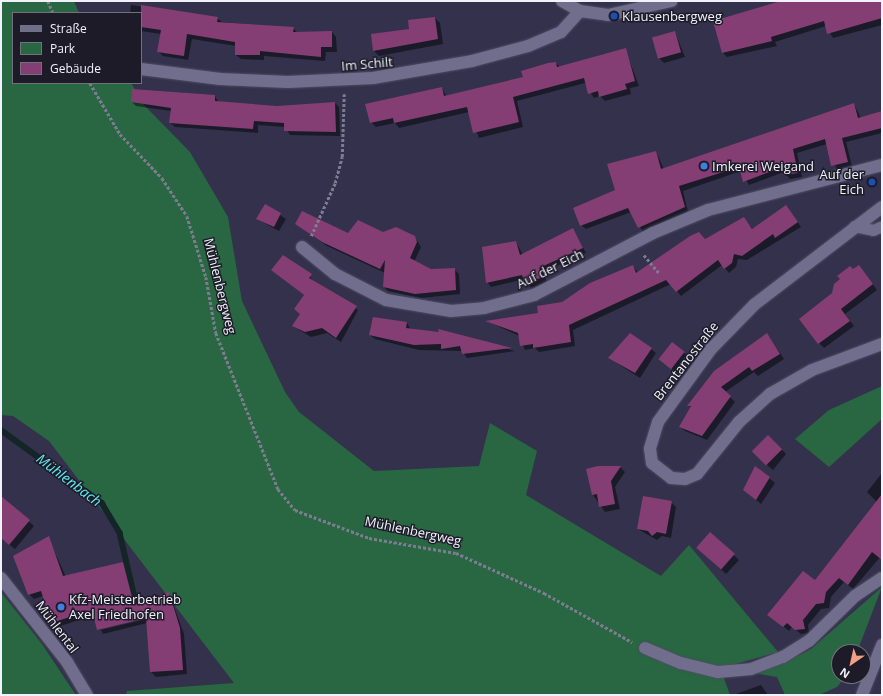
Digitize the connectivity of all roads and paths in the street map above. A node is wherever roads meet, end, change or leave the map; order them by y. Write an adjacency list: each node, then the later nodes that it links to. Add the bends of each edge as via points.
1 (48, 1): 5 (path)
2 (562, 1): 4 (street)
3 (671, 1): 4 (street, via 608,15)
4 (580, 11): 7 (street, Im Schilt, via 561,32 528,46 415,72)
5 (53, 12)
6 (142, 70): 7 (street, Im Schilt, via 220,79)
7 (343, 80): 14 (path, via 346,119 342,157 322,217)
8 (91, 84): 20 (path, Mühlenbergweg, via 120,134 162,178 187,216 206,277 216,333 278,489 295,510 369,538 456,553 544,593)
9 (882, 165): 13 (street, Auf der Eich, via 708,210)
10 (882, 207): 11 (street, Brentanostraße)
11 (854, 226): 12 (lane, via 873,230); 16 (street, Brentanostraße, via 754,304 711,349 658,422 650,449 652,463 671,478 686,479 697,474 739,422 770,394 812,370)
12 (882, 226)
13 (636, 242): 14 (street, Auf der Eich, via 534,295 511,303 450,311 386,300 335,274); 15 (path)
14 (302, 247)
15 (659, 273)
16 (882, 344)
17 (1, 578): 21 (street, Mühlental, via 67,662)
18 (882, 578): 20 (street, via 855,596 809,641 783,657 751,669 718,672 681,664)
19 (882, 645): 22 (street)
20 (645, 648)
21 (87, 695)
22 (862, 695)

